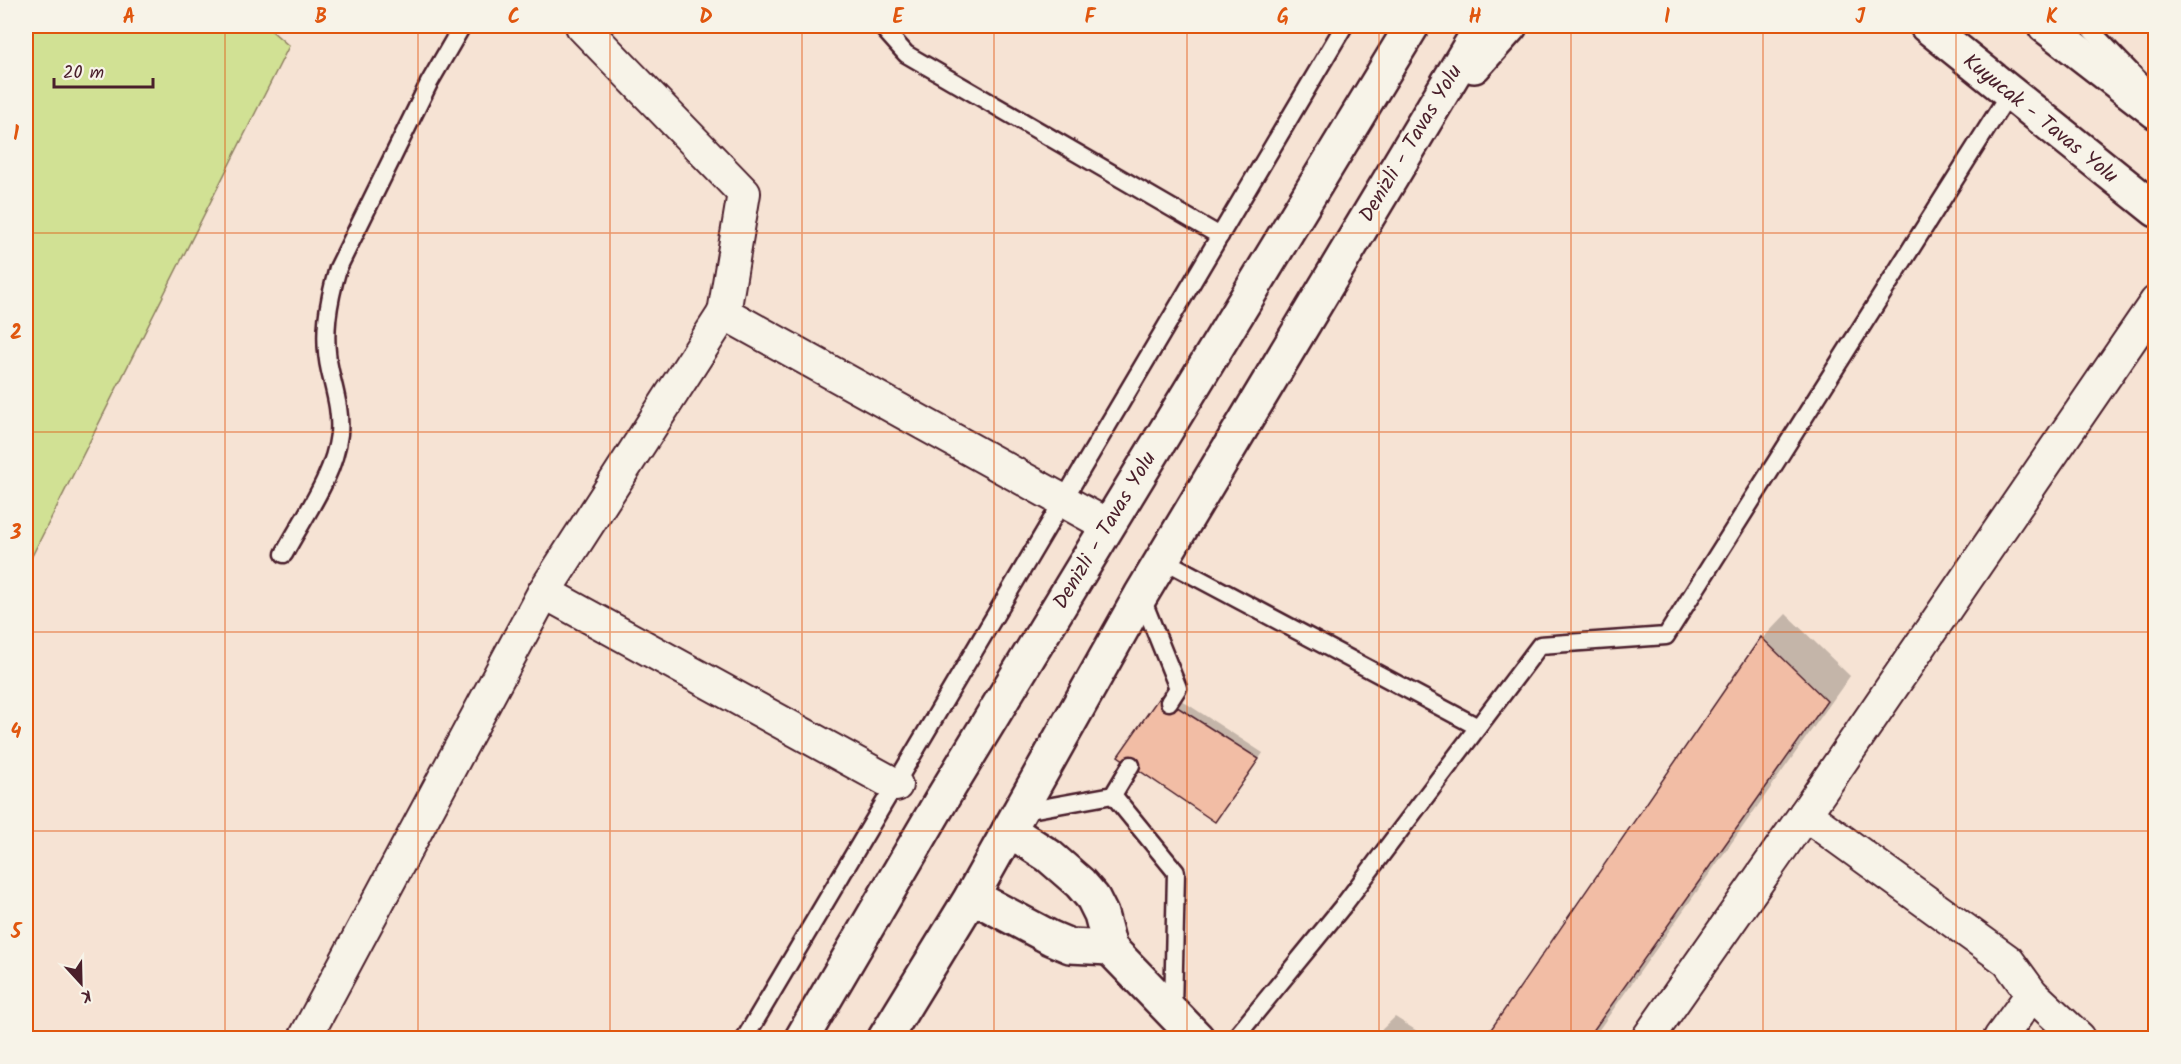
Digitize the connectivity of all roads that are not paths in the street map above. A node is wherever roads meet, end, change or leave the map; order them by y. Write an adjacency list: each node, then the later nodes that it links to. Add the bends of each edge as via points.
1 (462, 26): 21 (lane, via 429,83 338,268 326,321 326,346 339,413 336,451)
2 (582, 26): 18 (street, via 744,193)
3 (881, 26): 16 (lane, via 906,54)
4 (1344, 26): 16 (lane)
5 (1412, 26): 20 (main road, Denizli - Tavas Yolu)
6 (1482, 26): 14 (main road, Denizli - Tavas Yolu)
7 (1510, 26): 14 (main road)
8 (1927, 26): 11 (main road, Kuyucak - Tavas Yolu)
9 (2045, 26): 13 (main road)
10 (2086, 26): 12 (lane)
11 (2010, 92): 15 (main road, Kuyucak - Tavas Yolu); 26 (lane, via 1666,636 1540,645)
12 (2156, 98)
13 (2156, 112)
14 (1419, 128): 22 (main road, Denizli - Tavas Yolu)
15 (2156, 210)
16 (1220, 236): 19 (lane)
17 (2156, 302): 30 (street)
18 (724, 313): 19 (street); 23 (street)
19 (1064, 501): 20 (street); 28 (lane)
20 (1107, 525): 38 (main road, Denizli - Tavas Yolu)
21 (284, 554)
22 (1162, 559): 24 (main road, Denizli - Tavas Yolu); 26 (lane)
23 (544, 592): 28 (street); 36 (street)
24 (1141, 595): 25 (lane, via 1178,688); 31 (main road, Denizli - Tavas Yolu)
25 (1169, 702)
26 (1478, 727): 41 (lane, via 1343,906)
27 (1131, 765): 29 (lane)
28 (896, 784): 37 (lane)
29 (1113, 795): 31 (lane); 35 (lane, via 1176,872)
30 (1805, 814): 34 (street, via 2008,961); 42 (street)
31 (1014, 821): 32 (main road, Denizli - Tavas Yolu); 33 (main road, via 1093,898)
32 (972, 896): 33 (main road, via 1070,946); 39 (main road, Denizli - Tavas Yolu)
33 (1110, 948): 35 (main road)
34 (2032, 994): 43 (street); 44 (street)
35 (1173, 1012): 40 (main road)
36 (305, 1038)
37 (745, 1038)
38 (802, 1038)
39 (885, 1038)
40 (1197, 1038)
41 (1235, 1038)
42 (1648, 1038)
43 (2001, 1038)
44 (2079, 1038)

